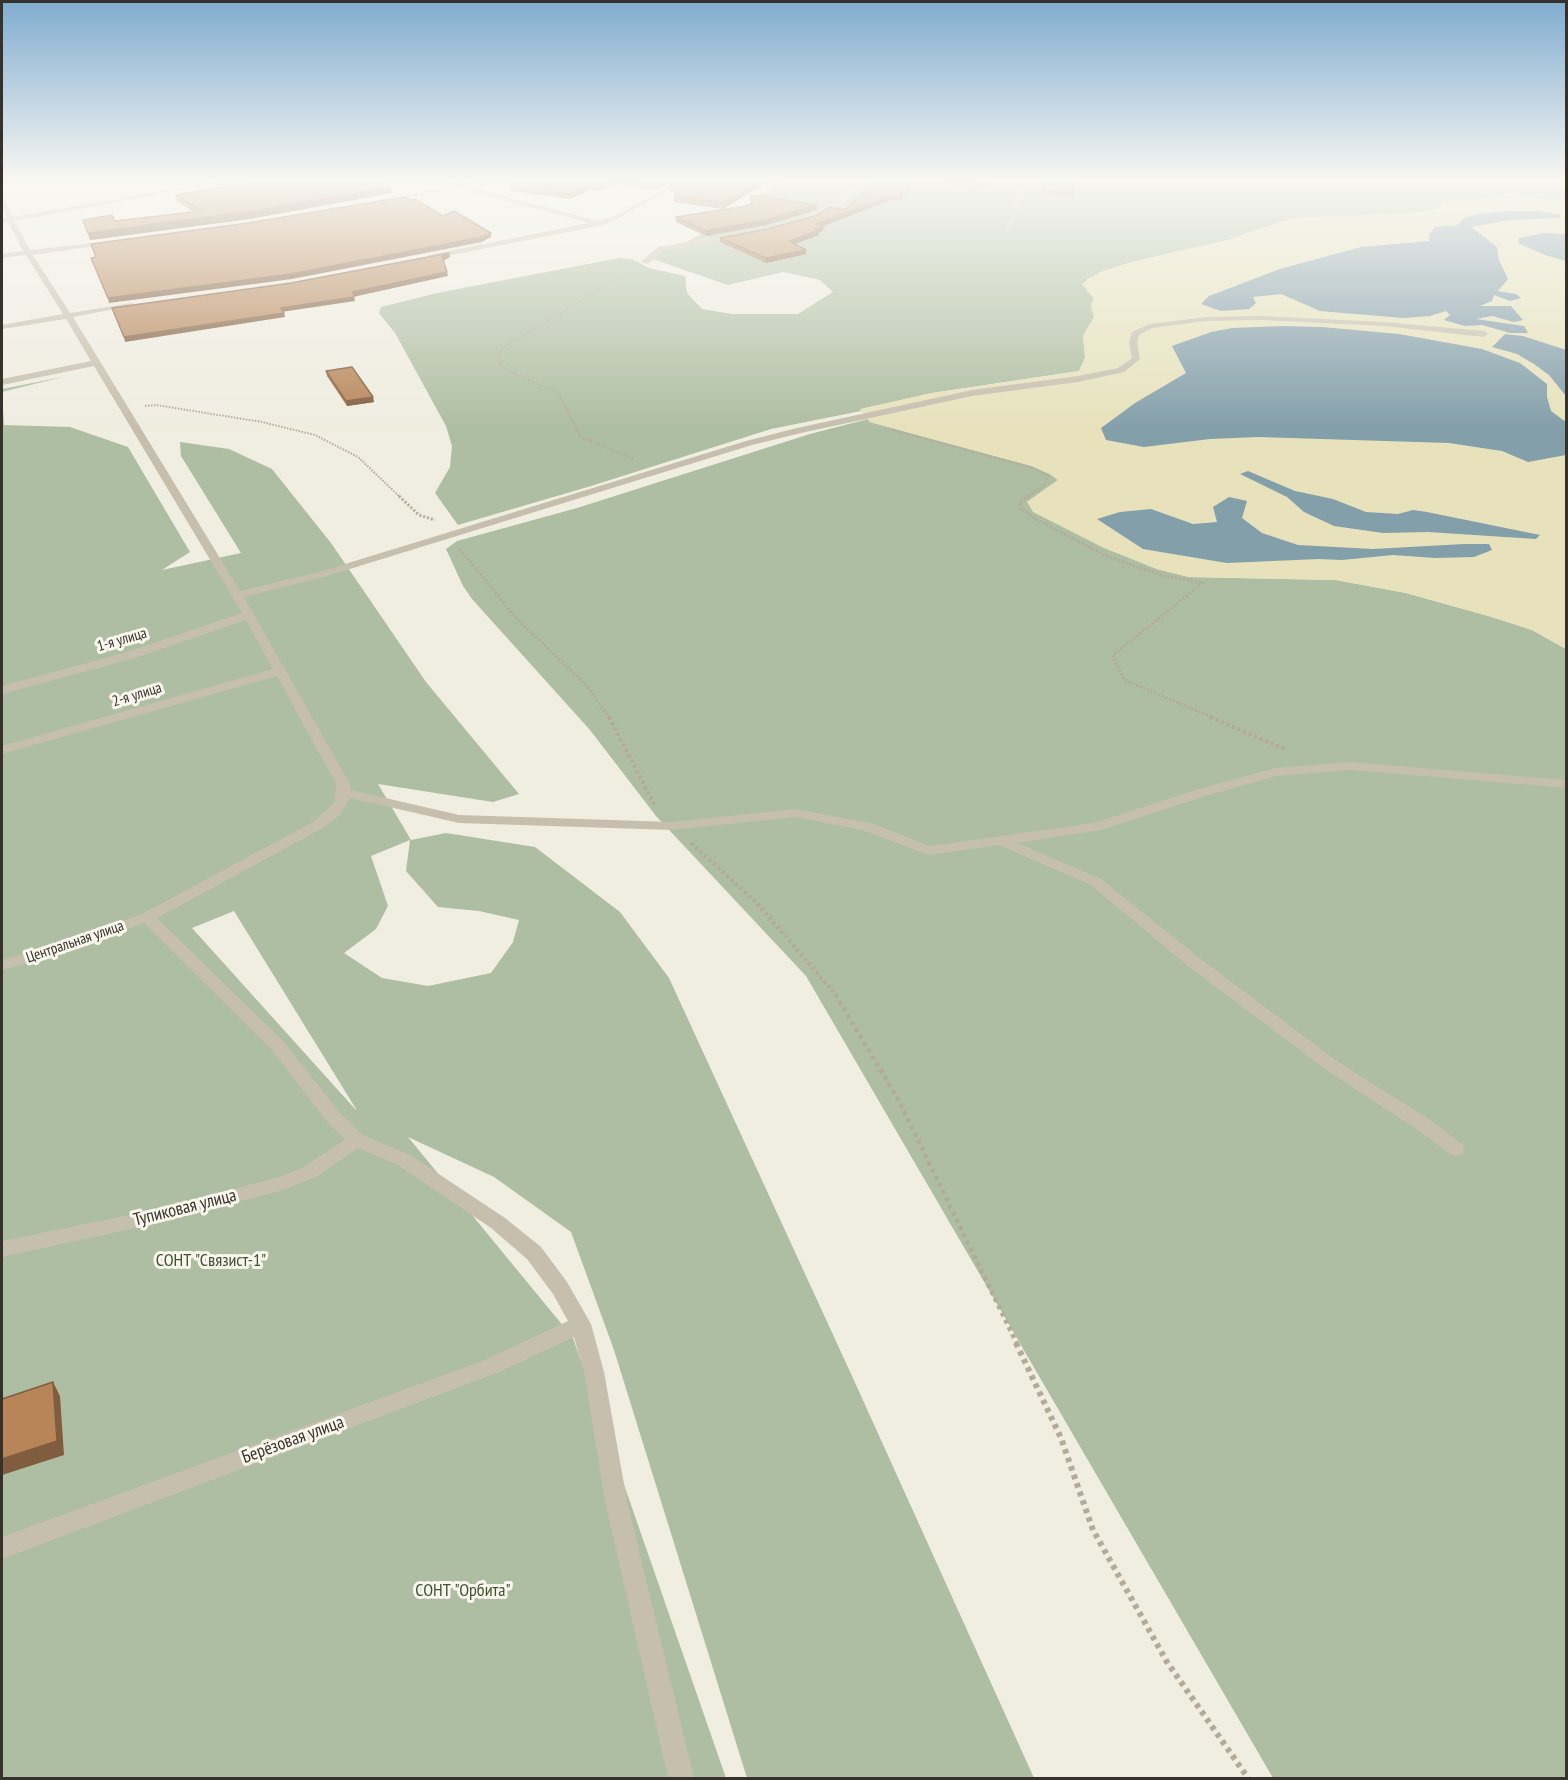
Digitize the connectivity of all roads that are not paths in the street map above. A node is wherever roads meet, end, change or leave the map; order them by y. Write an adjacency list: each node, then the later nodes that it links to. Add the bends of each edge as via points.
1 (35, 263): 3 (street)
2 (142, 304): 3 (street)
3 (67, 314): 4 (street); 6 (street)
4 (2, 327)
5 (1484, 334): 8 (street, via 1260,318 1169,322 1135,334 1136,359 1121,370 972,393 749,443 323,574)
6 (96, 363): 7 (street); 8 (street)
7 (2, 382)
8 (237, 595): 9 (street)
9 (249, 615): 10 (street); 11 (street, 1-я улица, via 130,655)
10 (281, 671): 12 (street, 2-я улица); 14 (street, via 343,784)
11 (2, 690)
12 (2, 750)
13 (1566, 784): 15 (street, via 1350,766 1276,772 1096,827)
14 (344, 793): 15 (street, via 459,819 672,826 795,813 866,826 929,851); 16 (street, Центральная улица, via 338,808 318,825)
15 (1001, 841): 19 (street, via 1096,882 1195,963 1331,1065)
16 (147, 917): 17 (street, Центральная улица); 18 (street, via 278,1046 334,1118)
17 (2, 965)
18 (357, 1140): 20 (street, Тупиковая улица, via 310,1172 283,1182 159,1216); 21 (street, via 404,1161 498,1223 534,1253)
19 (1456, 1149)
20 (2, 1249)
21 (581, 1324): 22 (street, Берёзовая улица, via 492,1366); 23 (street, via 594,1371 616,1501)
22 (2, 1548)
23 (680, 1778)

